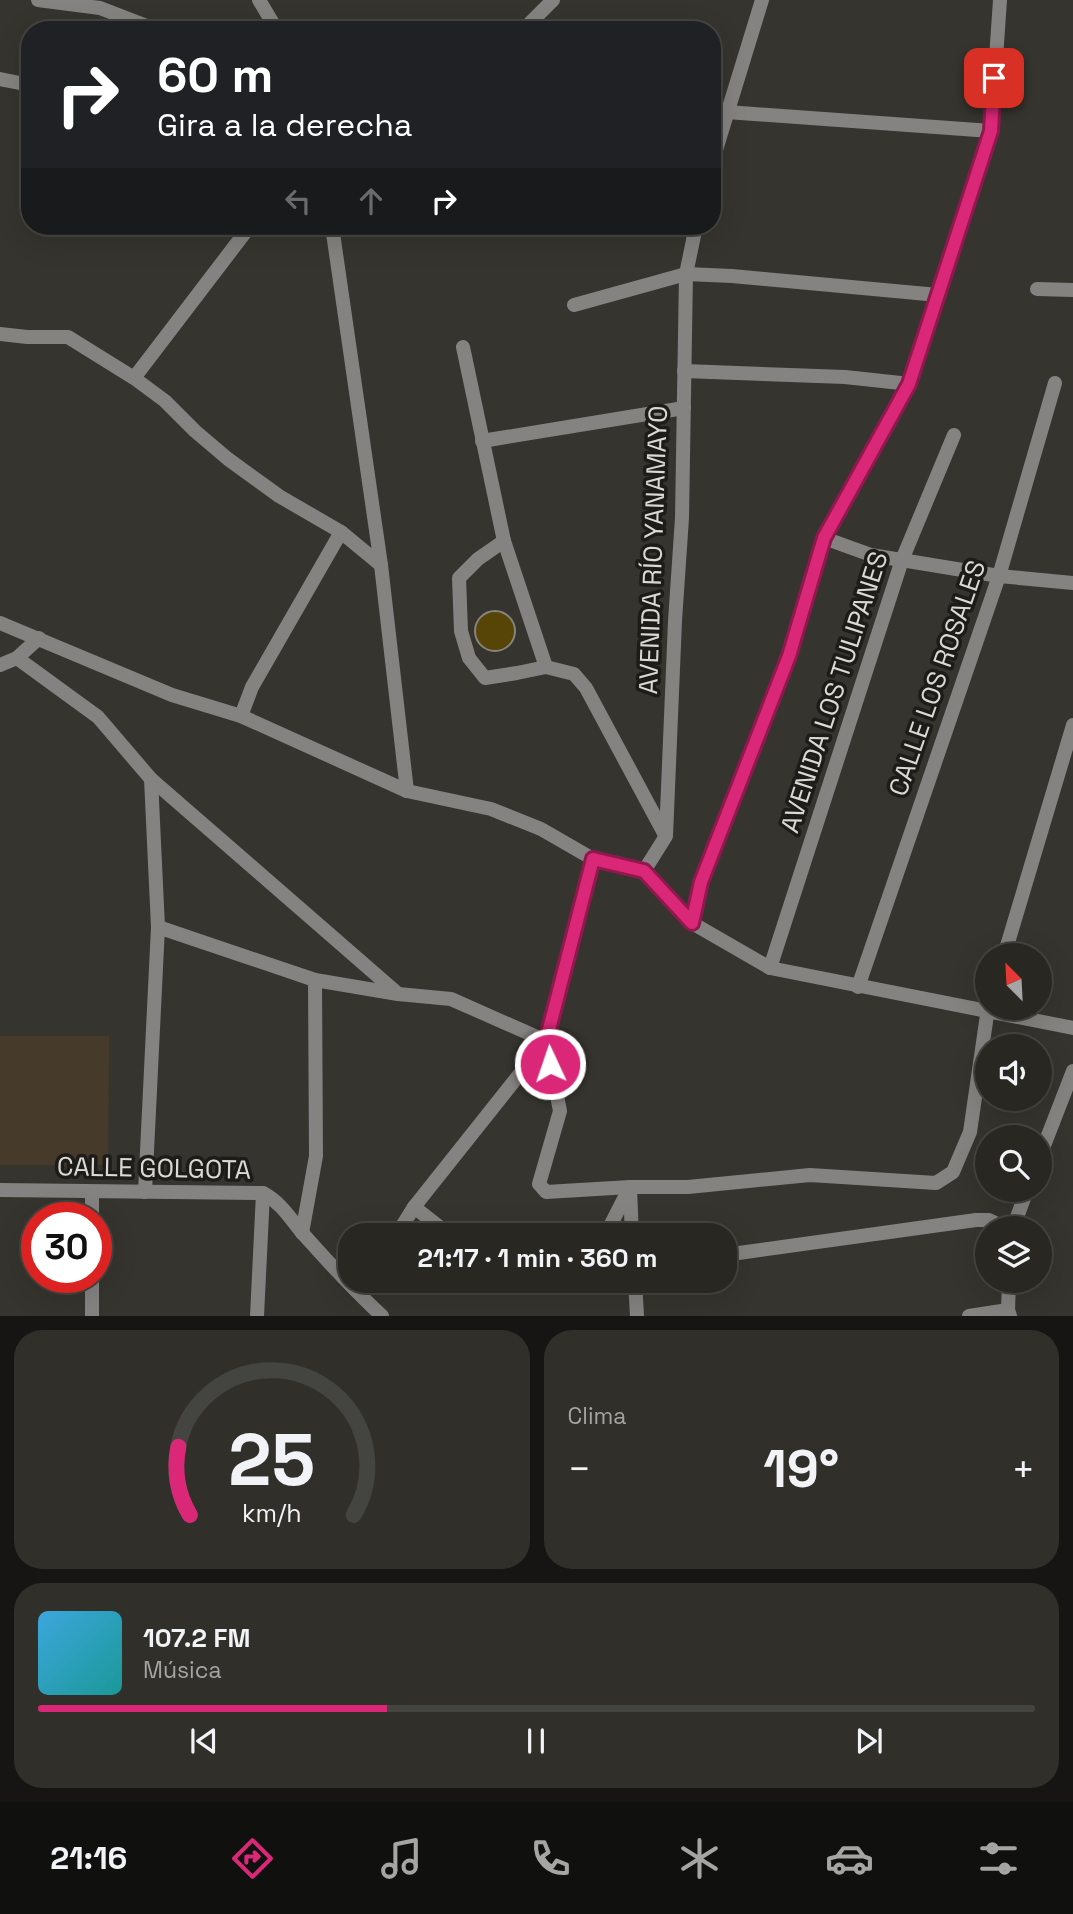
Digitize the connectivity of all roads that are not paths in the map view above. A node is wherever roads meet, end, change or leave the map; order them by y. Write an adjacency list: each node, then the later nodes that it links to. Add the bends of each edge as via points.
1 (38, 0): 6 (street, via 100,8)
2 (259, 0): 7 (street)
3 (553, 0): 8 (street)
4 (762, 0): 11 (street)
5 (1000, 0): 12 (street)
6 (134, 21)
7 (272, 21)
8 (532, 21)
9 (0, 79): 10 (street)
10 (21, 83)
11 (727, 112): 12 (street); 13 (street)
12 (991, 131): 20 (street)
13 (721, 132)
14 (243, 235): 25 (street)
15 (333, 235): 35 (street)
16 (694, 235): 17 (street, AVENIDA RÍO YANAMAYO)
17 (685, 274): 20 (street); 21 (street); 24 (street, AVENIDA RÍO YANAMAYO)
18 (1037, 289): 19 (street)
19 (1073, 290)
20 (938, 295): 27 (street)
21 (574, 305)
22 (0, 334): 25 (street, via 68,337)
23 (463, 347): 30 (street)
24 (684, 372): 27 (street, via 845,377); 28 (street, AVENIDA RÍO YANAMAYO)
25 (134, 378): 31 (street, via 279,496)
26 (1055, 383): 36 (street, CALLE LOS ROSALES)
27 (909, 384): 32 (street)
28 (684, 408): 30 (street); 47 (street, AVENIDA RÍO YANAMAYO)
29 (954, 435): 34 (street, AVENIDA LOS TULIPANES)
30 (482, 441): 33 (street)
31 (341, 532): 35 (street); 43 (street, via 252,687)
32 (824, 538): 34 (street, via 870,555); 50 (street, via 789,656 701,882)
33 (505, 541): 42 (street); 42 (street, via 478,558 459,578 463,640 469,658 485,678)
34 (902, 560): 36 (street); 53 (street, AVENIDA LOS TULIPANES)
35 (381, 565): 46 (street)
36 (999, 576): 37 (street); 55 (street, CALLE LOS ROSALES)
37 (1073, 583)
38 (0, 623): 39 (street)
39 (39, 638): 40 (street); 43 (street, via 172,695)
40 (17, 658): 41 (street); 45 (street, via 98,717)
41 (0, 666)
42 (546, 667): 47 (street, via 574,674 586,688)
43 (241, 716): 46 (street)
44 (1073, 725): 52 (street)
45 (151, 779): 51 (street); 56 (street)
46 (407, 791): 48 (street, via 491,809 541,829)
47 (666, 836): 49 (street, AVENIDA RÍO YANAMAYO)
48 (593, 859): 49 (street); 61 (street)
49 (644, 871): 50 (street)
50 (692, 923): 53 (street)
51 (158, 927): 54 (street); 67 (street)
52 (1008, 943)
53 (770, 968): 55 (street)
54 (315, 980): 56 (street); 76 (street, via 316,1156)
55 (858, 987): 57 (street)
56 (398, 994): 61 (street, via 451,999)
57 (975, 1007)
58 (986, 1020): 64 (street, via 970,1132 953,1171 936,1183 810,1175 688,1187)
59 (1037, 1020): 60 (street)
60 (1073, 1028)
61 (546, 1041): 64 (street, via 559,1111 539,1184 546,1192); 70 (street)
62 (1073, 1071): 63 (street)
63 (1052, 1125)
64 (630, 1186): 74 (street); 75 (street)
65 (0, 1190): 66 (street, CALLE GOLGOTA)
66 (92, 1192): 67 (street, CALLE GOLGOTA); 69 (street)
67 (145, 1192): 68 (street, CALLE GOLGOTA)
68 (263, 1193): 76 (street, CALLE GOLGOTA, via 276,1200); 85 (street)
69 (92, 1202)
70 (414, 1207): 72 (street); 73 (street)
71 (975, 1220): 77 (street)
72 (404, 1223)
73 (434, 1223)
74 (612, 1223)
75 (631, 1223)
76 (302, 1233): 78 (street, CALLE GOLGOTA)
77 (737, 1253)
78 (338, 1268)
79 (92, 1293): 84 (street)
80 (363, 1293): 86 (street, CALLE GOLGOTA)
81 (636, 1293): 87 (street)
82 (1009, 1293): 83 (street)
83 (1009, 1313): 88 (street)
84 (92, 1315)
85 (257, 1315)
86 (382, 1315)
87 (637, 1315)
88 (969, 1315)

